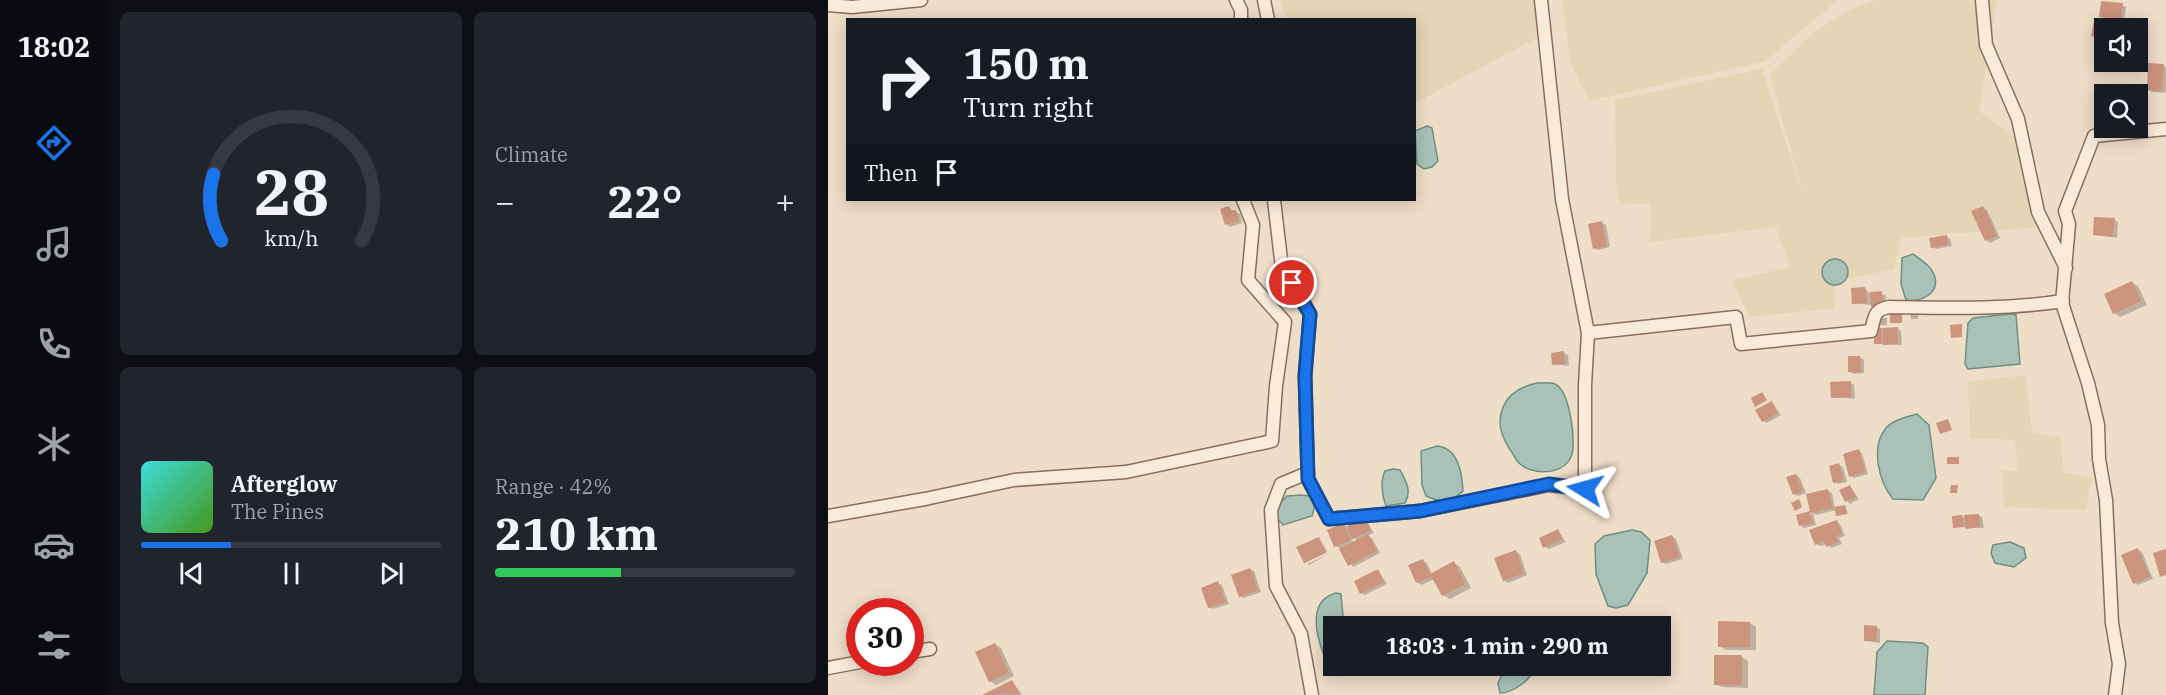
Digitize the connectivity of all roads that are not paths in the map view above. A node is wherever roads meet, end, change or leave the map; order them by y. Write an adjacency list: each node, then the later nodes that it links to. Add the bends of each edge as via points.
1 (921, 0): 6 (street, via 852,7)
2 (1236, 0): 7 (street)
3 (1264, 0): 8 (street)
4 (1541, 0): 14 (street, via 1562,199)
5 (1982, 0): 12 (street, via 1986,45 2018,119 2038,212)
6 (828, 5)
7 (1242, 18)
8 (1268, 18)
9 (2166, 129): 12 (street, via 2094,136 2065,211 2069,224)
10 (1243, 201): 16 (street, via 1253,225 1248,280 1285,322 1272,441 1126,472 1014,480)
11 (1274, 201): 15 (street, via 1282,268 1310,314 1305,376)
12 (2066, 270): 13 (street)
13 (2062, 301): 14 (street, via 1987,309 1889,307 1874,314 1871,331 1741,344 1736,317); 22 (street, via 2098,425 2112,623 2119,664)
14 (1588, 333): 15 (street, via 1585,489 1549,484 1420,511 1329,519)
15 (1308, 479): 21 (street, via 1305,474 1281,484 1270,510 1276,586 1301,634)
16 (828, 516)
17 (930, 649): 18 (street)
18 (924, 650)
19 (846, 665): 20 (street)
20 (828, 668)
21 (1312, 695)
22 (2115, 695)

